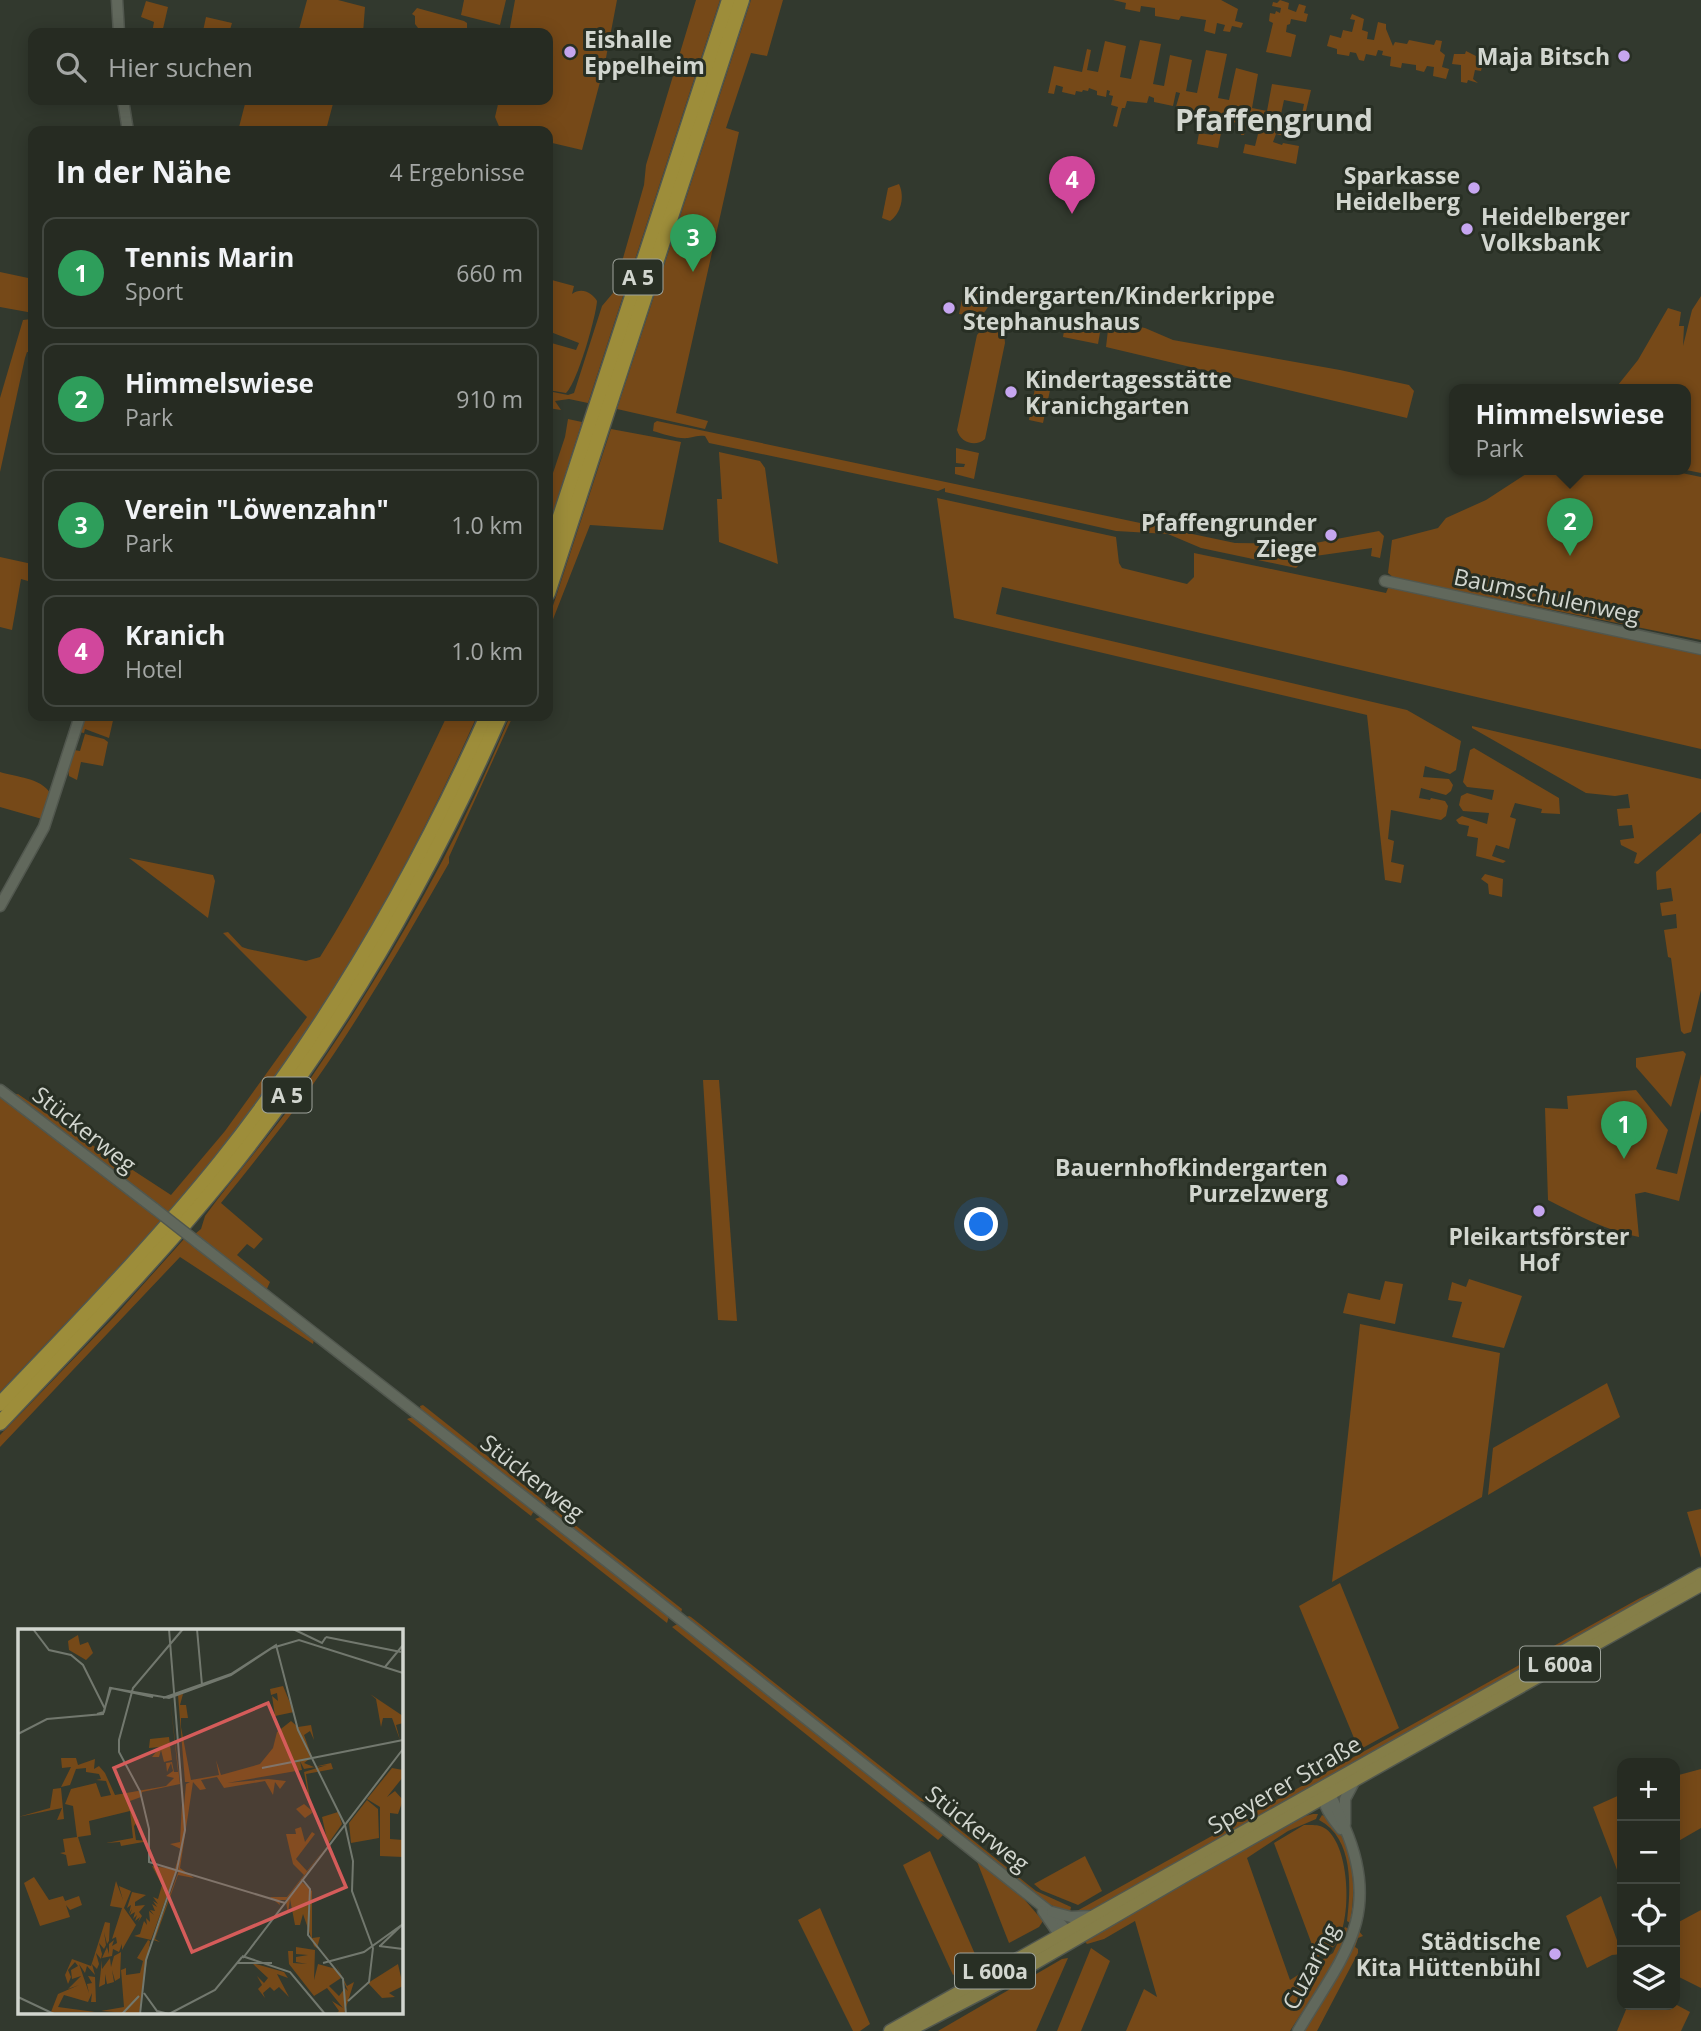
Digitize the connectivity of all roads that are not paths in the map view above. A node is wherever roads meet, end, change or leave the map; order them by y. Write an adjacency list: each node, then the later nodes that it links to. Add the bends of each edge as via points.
1 (117, 0): 4 (street)
2 (729, 0): 7 (highway, A 5)
3 (743, 0): 8 (highway, A 5)
4 (119, 28)
5 (124, 105): 6 (street)
6 (127, 126)
7 (553, 538)
8 (553, 578)
9 (1385, 581): 10 (street, Baumschulenweg)
10 (1701, 649)
11 (78, 721): 14 (street, via 44,827)
12 (485, 721): 16 (highway, A 5, via 391,908 277,1087 158,1236)
13 (498, 721): 17 (highway, A 5, via 402,914 289,1092 170,1241)
14 (0, 906)
15 (0, 1090): 25 (street, Stückerweg, bridge)
16 (0, 1404)
17 (0, 1423)
18 (1701, 1574): 21 (main road, Speyerer Straße / L 600a)
19 (1701, 1585): 20 (main road, Speyerer Straße / L 600a)
20 (1355, 1780): 21 (main road, Speyerer Straße / L 600a); 24 (street, via 1346,1796)
21 (1325, 1792): 22 (main road, Speyerer Straße / L 600a); 23 (street, Cuzaring); 24 (street, Cuzaring); 27 (main road, Speyerer Straße / L 600a)
22 (1294, 1814): 23 (street, via 1316,1811); 28 (main road, Speyerer Straße / L 600a)
23 (1332, 1819): 24 (street, Cuzaring)
24 (1347, 1833): 31 (street, Cuzaring, via 1361,1881 1359,1914 1345,1951)
25 (1036, 1901): 26 (street, Stückerweg); 28 (street, Stückerweg)
26 (1050, 1912): 27 (street); 28 (street, Stückerweg)
27 (1094, 1916): 28 (main road, Speyerer Straße / L 600a)
28 (1066, 1936): 29 (main road, Speyerer Straße / L 600a); 30 (main road, Speyerer Straße / L 600a)
29 (890, 2031)
30 (908, 2031)
31 (1298, 2031)

